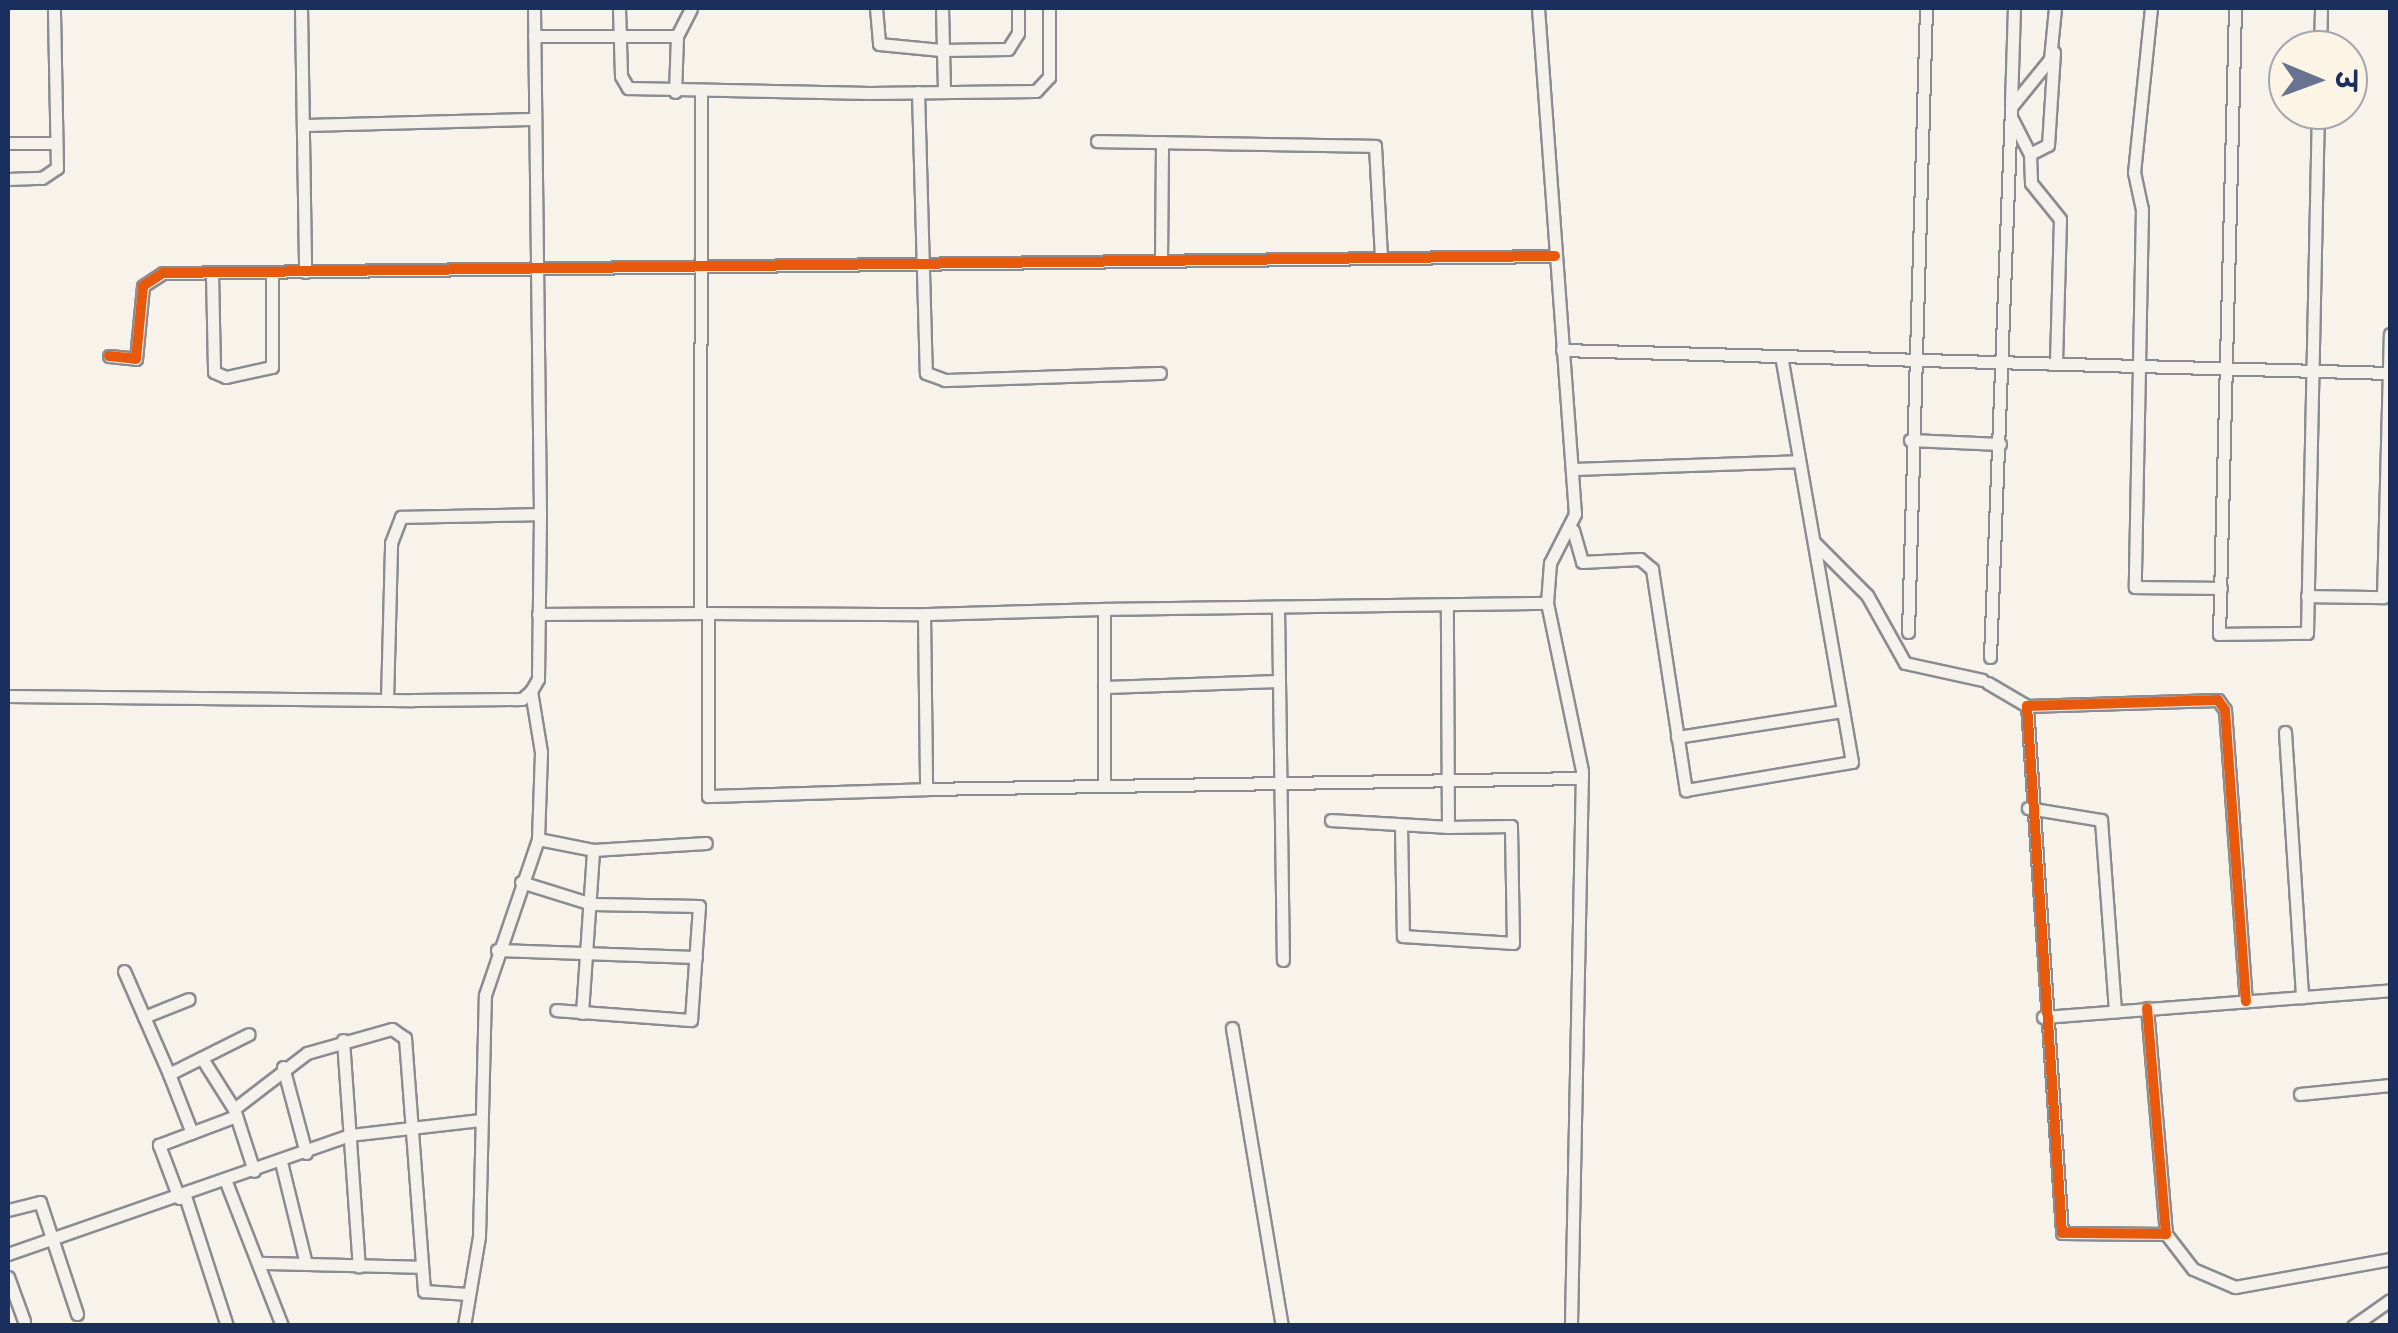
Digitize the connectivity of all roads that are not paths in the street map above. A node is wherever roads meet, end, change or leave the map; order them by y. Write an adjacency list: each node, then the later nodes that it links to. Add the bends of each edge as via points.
1 (54, 8): 31 (street)
2 (301, 8): 27 (street)
3 (534, 8): 17 (street)
4 (619, 8): 16 (street)
5 (692, 8): 18 (street)
6 (876, 8): 20 (street, via 879,44)
7 (942, 8): 20 (street)
8 (1018, 8): 20 (street, via 1018,33 1008,49)
9 (1049, 8): 21 (street, via 1045,86)
10 (1538, 8): 35 (street)
11 (1926, 8): 48 (street)
12 (2014, 8): 25 (street)
13 (2055, 8): 19 (street)
14 (2151, 8): 51 (street, via 2134,172 2142,209)
15 (2235, 8): 52 (street)
16 (619, 35): 17 (street); 18 (street); 22 (street, via 628,88)
17 (534, 36): 26 (street)
18 (676, 36): 22 (street)
19 (2054, 48): 25 (street); 33 (street, via 2048,145)
20 (942, 50): 21 (street)
21 (944, 90): 24 (street)
22 (676, 92): 23 (street)
23 (701, 92): 24 (street); 39 (street)
24 (918, 92): 38 (street)
25 (2011, 111): 33 (street); 49 (street)
26 (533, 119): 27 (street); 40 (street)
27 (303, 125): 42 (street)
28 (2317, 130): 53 (street)
29 (1096, 141): 30 (street)
30 (1162, 142): 36 (street, via 1375,146); 37 (street)
31 (56, 143): 32 (street); 34 (street, via 52,174)
32 (8, 144)
33 (2030, 154): 50 (street, via 2030,183 2061,232)
34 (8, 179)
35 (1555, 256): 36 (street); 45 (street)
36 (1381, 258): 37 (street)
37 (1162, 260): 38 (street)
38 (922, 262): 39 (street); 54 (street, via 922,367 933,379)
39 (701, 264): 40 (street); 69 (street)
40 (538, 268): 42 (street); 60 (street)
41 (272, 272): 42 (street); 43 (street); 43 (street, via 272,367 226,377 214,372)
42 (304, 272)
43 (212, 273): 46 (street, via 152,276 143,286 136,359)
44 (2390, 334): 55 (street)
45 (1562, 350): 47 (street); 59 (street)
46 (109, 356)
47 (1780, 356): 48 (street); 58 (street)
48 (1912, 360): 49 (street); 56 (street)
49 (2001, 362): 50 (street); 57 (street)
50 (2056, 364): 51 (street)
51 (2141, 366): 52 (street); 63 (street, via 2135,587)
52 (2224, 369): 53 (street); 63 (street)
53 (2308, 371): 55 (street); 64 (street)
54 (1160, 373)
55 (2390, 374): 64 (street, via 2383,596)
56 (1910, 440): 57 (street); 72 (street)
57 (2000, 444): 73 (street)
58 (1799, 461): 59 (street); 62 (street)
59 (1572, 468): 61 (street)
60 (540, 514): 70 (street); 78 (street, via 401,517 391,543)
61 (1573, 530): 65 (street, via 1550,563); 82 (street, via 1582,562 1640,559 1652,569)
62 (1814, 542): 79 (street, via 1867,594 1905,663 1985,682); 80 (street)
63 (2221, 588): 64 (street, via 2219,634 2307,633)
64 (2307, 596)
65 (1548, 603): 66 (street); 83 (street)
66 (1447, 605): 67 (street); 84 (street)
67 (1278, 608): 68 (street); 74 (street)
68 (1104, 609): 71 (street); 75 (street)
69 (704, 613): 70 (street); 71 (street); 87 (street, via 708,796)
70 (538, 614): 76 (street, via 538,680)
71 (924, 614): 87 (street)
72 (1908, 632)
73 (1990, 657)
74 (1278, 681): 75 (street); 85 (street)
75 (1104, 687): 86 (street)
76 (531, 691): 78 (street, via 522,699); 92 (street, via 541,752)
77 (8, 696): 78 (street)
78 (387, 700)
79 (2027, 706): 88 (street); 105 (street, via 2218,700 2225,710)
80 (1843, 711): 82 (street); 82 (street, via 1852,762 1725,784 1686,790)
81 (2286, 732): 103 (street)
82 (1677, 737)
83 (1582, 778): 84 (street); 148 (street)
84 (1448, 779): 85 (street); 91 (street)
85 (1280, 781): 86 (street); 100 (street)
86 (1104, 784): 87 (street)
87 (926, 788)
88 (2028, 808): 108 (street, via 2101,820); 110 (street)
89 (1331, 820): 90 (street)
90 (1401, 826): 91 (street); 91 (street, via 1403,936 1513,944 1511,826)
91 (1448, 827)
92 (538, 840): 94 (street); 95 (street)
93 (706, 843): 94 (street)
94 (593, 850): 96 (street)
95 (521, 882): 96 (street); 97 (street)
96 (592, 904): 98 (street, via 699,906); 99 (street)
97 (497, 950): 99 (street); 121 (street, via 485,995)
98 (696, 957): 99 (street); 109 (street, via 691,1020)
99 (588, 958): 109 (street)
100 (1284, 960)
101 (124, 970): 111 (street)
102 (2390, 990): 103 (street)
103 (2302, 997): 105 (street)
104 (189, 999): 111 (street)
105 (2246, 1001): 106 (street)
106 (2148, 1008): 108 (street); 131 (street)
107 (556, 1010): 109 (street)
108 (2115, 1011): 110 (street)
109 (582, 1013)
110 (2044, 1016): 131 (street, via 2062,1233)
111 (144, 1017): 117 (street)
112 (1232, 1028): 147 (street)
113 (249, 1034): 115 (street)
114 (343, 1040): 116 (street); 122 (street, via 392,1029 405,1038); 124 (street)
115 (203, 1060): 117 (street); 120 (street)
116 (283, 1067): 120 (street); 125 (street)
117 (168, 1074): 123 (street)
118 (2390, 1085): 119 (street)
119 (2300, 1094)
120 (235, 1113): 123 (street); 127 (street)
121 (479, 1120): 122 (street, via 420,1122); 140 (street, via 479,1236)
122 (412, 1130): 124 (street); 138 (street)
123 (192, 1133): 129 (street, via 159,1145)
124 (350, 1135): 125 (street); 137 (street)
125 (306, 1153): 126 (street)
126 (281, 1162): 127 (street); 136 (street, via 299,1211)
127 (254, 1172): 128 (street)
128 (226, 1182): 129 (street); 135 (street)
129 (182, 1197): 132 (street); 144 (street)
130 (8, 1210): 132 (street, via 40,1202)
131 (2166, 1234): 134 (street, via 2192,1269 2235,1287)
132 (50, 1239): 133 (street); 142 (street)
133 (8, 1254)
134 (2390, 1259)
135 (262, 1263): 136 (street); 145 (street)
136 (306, 1264): 137 (street)
137 (359, 1266): 138 (street)
138 (422, 1267): 140 (street, via 424,1292)
139 (8, 1278): 143 (street)
140 (468, 1294): 146 (street)
141 (2390, 1300): 149 (street)
142 (76, 1314)
143 (24, 1322)
144 (227, 1326)
145 (282, 1326)
146 (464, 1326)
147 (1282, 1326)
148 (1571, 1326)
149 (2352, 1326)

